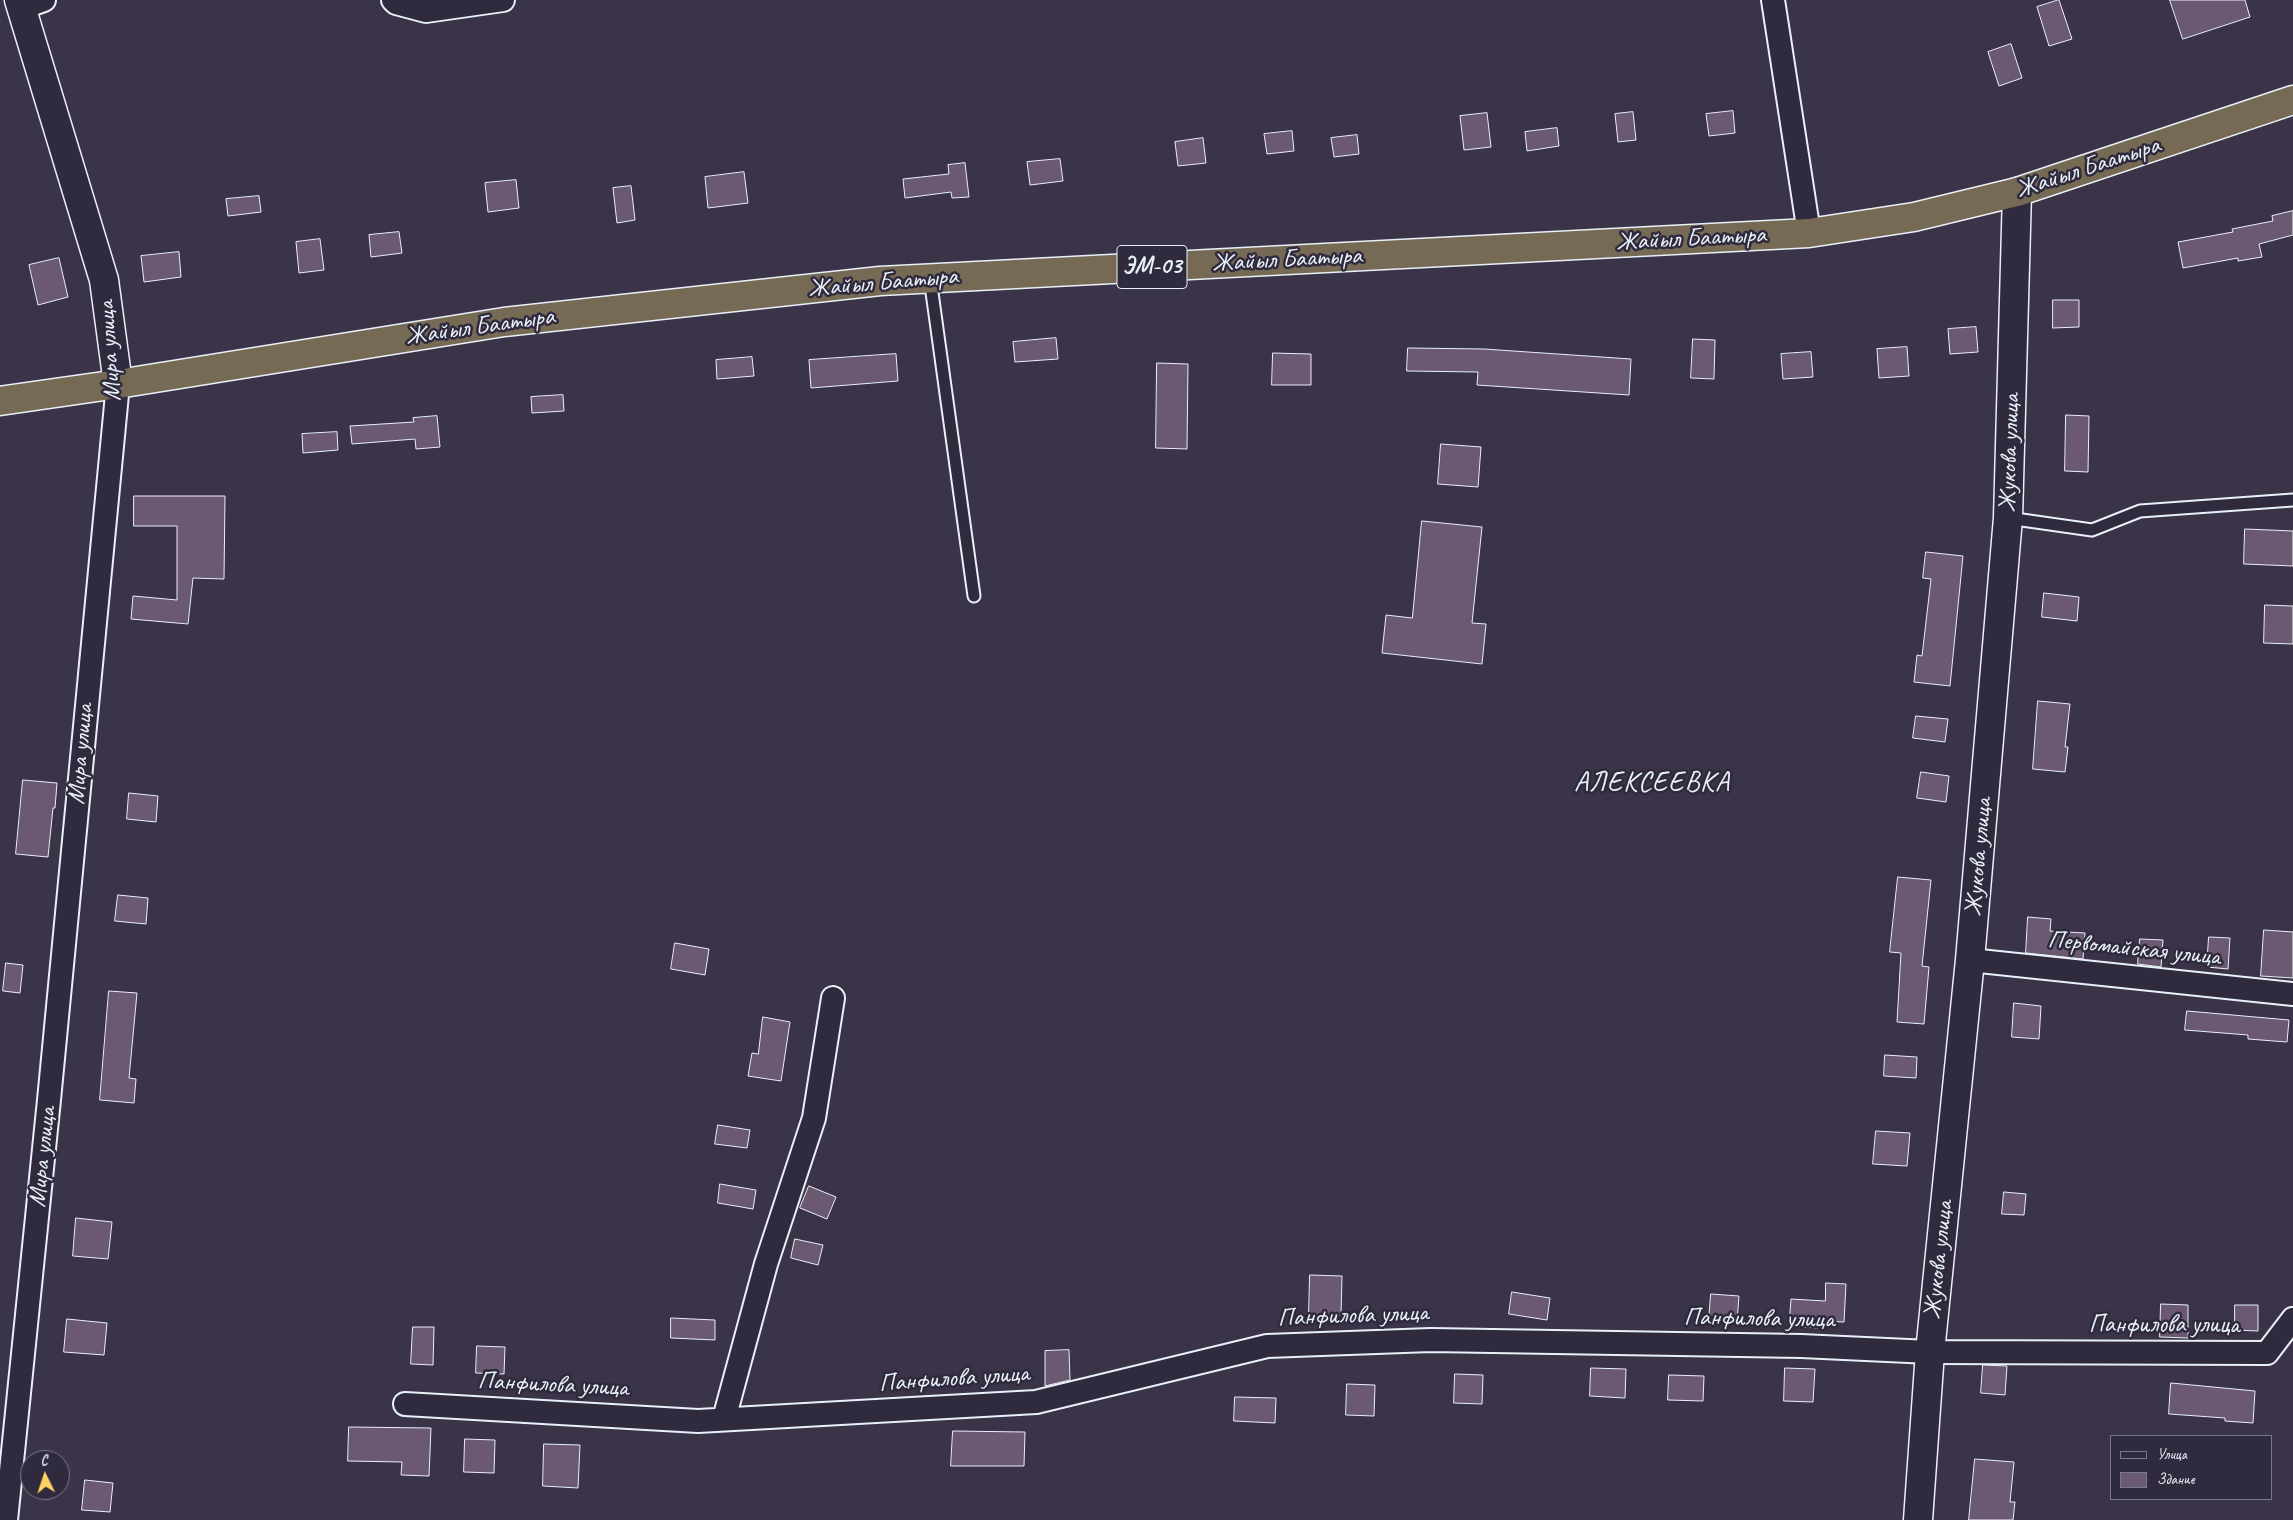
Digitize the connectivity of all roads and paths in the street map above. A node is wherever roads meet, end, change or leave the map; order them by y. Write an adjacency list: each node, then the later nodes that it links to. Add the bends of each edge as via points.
1 (393, 0): 2 (street, via 426,11)
2 (503, 0)
3 (1773, 0): 7 (street)
4 (28, 3): 9 (street, Мира улица, via 104,280)
5 (2293, 100): 6 (highway, Жайыл Баатыра / ЭМ-03)
6 (2017, 192): 7 (highway, Жайыл Баатыра / ЭМ-03, via 1914,216); 12 (street, Жукова улица)
7 (1809, 233): 8 (highway, Жайыл Баатыра / ЭМ-03)
8 (930, 278): 9 (highway, Жайыл Баатыра / ЭМ-03, via 504,322); 13 (lane)
9 (118, 384): 10 (highway, Жайыл Баатыра / ЭМ-03); 21 (street, Мира улица, via 50,1100)
10 (0, 400)
11 (2293, 500): 12 (lane, via 2140,511 2092,530)
12 (2008, 518): 14 (street, Жукова улица)
13 (974, 596)
14 (1970, 960): 15 (street, Первомайская улица); 18 (street, Жукова улица)
15 (2293, 994)
16 (834, 998): 20 (street, via 814,1118 766,1264)
17 (2293, 1318): 18 (street, Панфилова улица, via 2267,1353)
18 (1930, 1352): 20 (street, Панфилова улица, via 1792,1346 1432,1340 1267,1346 1036,1402); 22 (street, Жукова улица)
19 (405, 1404): 20 (street, Панфилова улица)
20 (724, 1420)
21 (6, 1520)
22 (1918, 1520)

